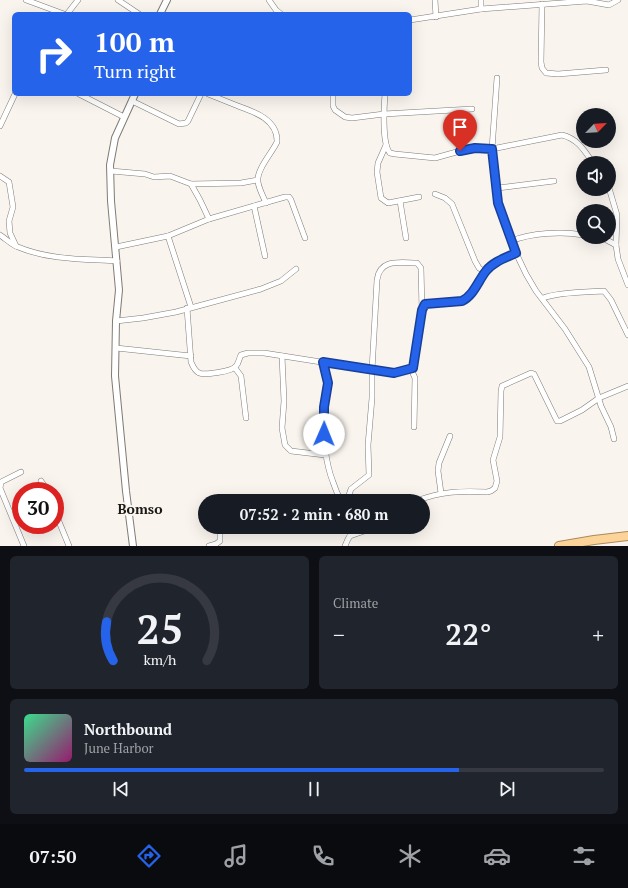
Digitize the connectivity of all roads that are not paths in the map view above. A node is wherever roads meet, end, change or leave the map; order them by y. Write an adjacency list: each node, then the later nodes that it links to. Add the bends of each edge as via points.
1 (26, 0): 14 (street)
2 (78, 0): 15 (street)
3 (118, 0): 16 (street)
4 (167, 0): 17 (street)
5 (269, 0): 18 (street)
6 (435, 0): 19 (street)
7 (481, 0): 13 (street)
8 (618, 0): 10 (street, via 609,5)
9 (566, 1): 10 (street); 12 (street)
10 (601, 1)
11 (527, 3): 12 (street); 13 (street)
12 (542, 4): 21 (street, via 541,62 546,73)
13 (481, 9): 19 (street)
14 (59, 12)
15 (67, 12)
16 (136, 12)
17 (161, 12)
18 (278, 12)
19 (436, 17): 20 (street)
20 (412, 20)
21 (606, 70)
22 (498, 78): 36 (street)
23 (14, 96): 34 (street)
24 (83, 96): 33 (street)
25 (134, 96): 30 (street)
26 (200, 96): 30 (street, via 188,121 183,124)
27 (213, 96): 40 (street, via 255,112 267,120 274,129 277,142)
28 (333, 96): 32 (street, via 332,106 345,117)
29 (385, 96): 32 (street)
30 (132, 101): 33 (street)
31 (472, 109): 32 (street)
32 (384, 114): 35 (street)
33 (124, 117): 38 (street, via 113,146)
34 (0, 126)
35 (386, 145): 36 (street, via 390,153 435,158 475,148); 47 (street, via 378,163 381,198 388,203)
36 (492, 149): 37 (street, via 562,135 573,139); 43 (street)
37 (588, 156)
38 (110, 171): 42 (street, via 154,177 170,176); 59 (street)
39 (0, 176): 58 (street, via 9,182 11,190 13,207 9,221 10,233)
40 (257, 180): 42 (street, via 241,183); 48 (street)
41 (554, 182): 43 (street)
42 (191, 184): 50 (street)
43 (498, 188): 56 (street, via 498,203)
44 (435, 194): 64 (street, via 452,204 475,261)
45 (611, 196): 57 (street, via 617,215)
46 (419, 197): 47 (street)
47 (400, 201): 55 (street)
48 (266, 203): 49 (street); 54 (street, via 289,197)
49 (254, 206): 50 (street); 61 (street)
50 (208, 219): 53 (street)
51 (576, 234): 56 (street, via 534,235)
52 (0, 236): 58 (street)
53 (168, 236): 59 (street); 67 (street)
54 (305, 238)
55 (406, 238)
56 (511, 241): 60 (street)
57 (616, 245): 65 (street, via 618,259)
58 (17, 247): 62 (street, via 69,258)
59 (116, 247): 62 (street)
60 (516, 253): 64 (street, via 495,262); 66 (street, via 536,291)
61 (265, 256)
62 (117, 261): 69 (street)
63 (296, 269): 67 (street, via 281,281 261,289)
64 (485, 272): 68 (street, via 466,300 425,304)
65 (628, 285)
66 (543, 298): 70 (street, via 550,295 604,292 611,300); 79 (street, via 586,361)
67 (190, 308): 69 (street); 72 (street)
68 (422, 310): 76 (street, via 414,366); 77 (street, via 421,268 417,263 390,263 382,268 377,280)
69 (116, 321): 71 (street)
70 (628, 335)
71 (116, 348): 72 (street); 97 (street, via 115,376)
72 (190, 356): 75 (street, via 193,367 203,374)
73 (282, 356): 74 (street); 75 (street, via 244,354 239,357); 84 (street, via 282,428 286,446 292,452)
74 (323, 362): 77 (street); 84 (street, via 328,383 324,421)
75 (235, 368): 80 (street, via 241,380)
76 (411, 369): 77 (street, via 394,373); 81 (street, via 415,378)
77 (372, 370): 88 (street, via 369,475 351,489)
78 (628, 386): 79 (street)
79 (599, 398): 83 (street); 86 (street, via 558,422 534,374 502,386 500,437 493,460 497,475 495,488 487,492)
80 (246, 418)
81 (414, 427)
82 (450, 436): 86 (street, via 439,463)
83 (614, 440)
84 (325, 455): 87 (street)
85 (21, 472): 95 (street, via 1,482 0,488)
86 (441, 493): 89 (street)
87 (338, 494)
88 (349, 494)
89 (430, 497)
90 (64, 534): 96 (street)
91 (220, 534): 98 (street, via 220,541)
92 (356, 534): 93 (street)
93 (350, 536): 99 (street)
94 (628, 536): 100 (highway)
95 (24, 546)
96 (69, 546)
97 (133, 546)
98 (209, 546)
99 (345, 546)
100 (559, 546)

